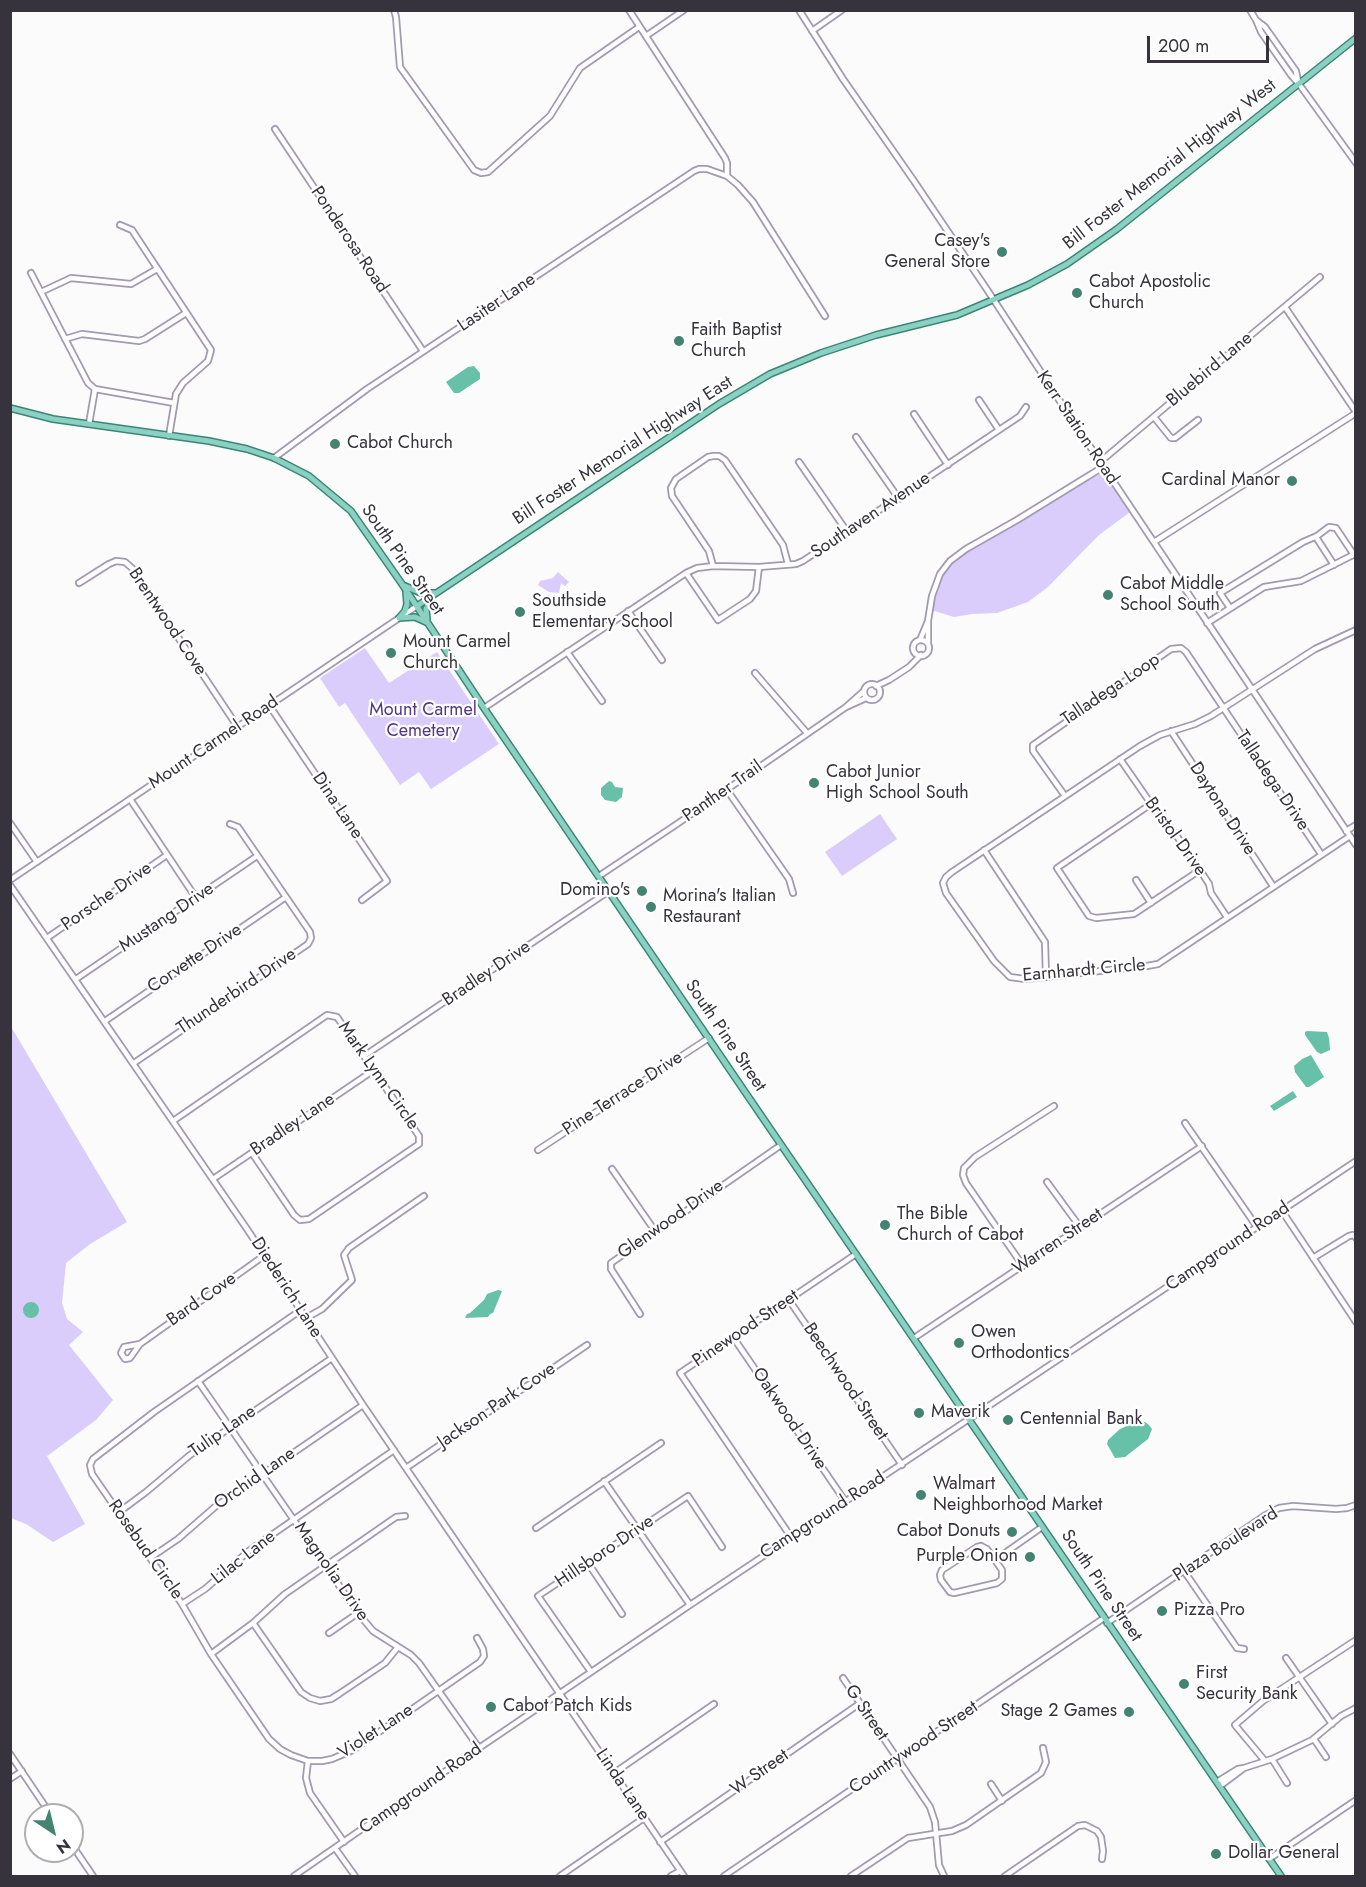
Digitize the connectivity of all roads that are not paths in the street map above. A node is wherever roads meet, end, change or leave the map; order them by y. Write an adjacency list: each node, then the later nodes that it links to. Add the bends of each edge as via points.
1 (394, 10): 7 (street, via 400,67 474,170 481,173 488,172 550,116 580,68)
2 (629, 10): 7 (street)
3 (684, 10): 9 (street)
4 (799, 10): 8 (street, Kerr Station Road)
5 (843, 10): 8 (street)
6 (1250, 10): 11 (street)
7 (639, 27): 9 (street)
8 (812, 31): 20 (street, Kerr Station Road)
9 (646, 36): 14 (street, via 725,158)
10 (1356, 38): 11 (main road, Bill Foster Memorial Highway West)
11 (1299, 84): 13 (street); 20 (main road, Bill Foster Memorial Highway West, via 1094,246 1047,276)
12 (275, 129): 25 (street, Ponderosa Road)
13 (1356, 163)
14 (727, 176): 23 (street, via 753,202); 25 (street, Lasiter Lane, via 694,171)
15 (120, 225): 16 (street, via 132,230)
16 (157, 269): 19 (street, via 131,284 70,278); 22 (street)
17 (31, 273): 19 (street)
18 (1320, 278): 21 (street, Bluebird Lane)
19 (42, 292): 24 (street)
20 (994, 300): 42 (street, Kerr Station Road); 55 (main road, Bill Foster Memorial Highway East, via 957,315 821,353 770,375 719,404)
21 (1285, 307): 31 (street); 33 (street, Bluebird Lane)
22 (186, 313): 24 (street, via 146,339 82,334); 28 (street, via 211,350 208,361 183,383)
23 (825, 316)
24 (65, 339): 26 (street)
25 (423, 351): 39 (street, Lasiter Lane)
26 (95, 389): 28 (street); 35 (street)
27 (979, 400): 36 (street)
28 (174, 403): 37 (street)
29 (1026, 407): 36 (street, Southaven Avenue)
30 (10, 408): 35 (main road, South Pine Street)
31 (1356, 413): 46 (street)
32 (914, 414): 41 (street)
33 (1154, 417): 34 (street, via 1171,438); 42 (street, Bluebird Lane)
34 (1198, 420)
35 (89, 424): 37 (main road, South Pine Street)
36 (999, 430): 41 (street, Southaven Avenue)
37 (169, 436): 39 (main road, South Pine Street, via 246,449)
38 (856, 437): 43 (street)
39 (274, 458): 54 (main road, South Pine Street, via 309,476 351,511)
40 (799, 462): 44 (street)
41 (948, 465): 43 (street, Southaven Avenue)
42 (1102, 465): 46 (street, Kerr Station Road); 60 (street, via 950,561 940,574)
43 (898, 499): 44 (street, Southaven Avenue)
44 (848, 533): 48 (street, Southaven Avenue, via 804,561)
45 (1316, 537): 47 (street, via 1329,527 1336,528); 49 (street); 57 (street, via 1220,593)
46 (1154, 542): 62 (street, Kerr Station Road)
47 (1355, 554): 49 (street)
48 (788, 564): 50 (street, via 783,545 725,460 713,456 676,479 671,488 672,496 709,551); 51 (street, Southaven Avenue)
49 (1334, 565): 57 (street, via 1301,581 1264,587)
50 (713, 566): 51 (street, Southaven Avenue); 52 (street, Southaven Avenue)
51 (759, 567): 52 (street, via 756,591 718,620)
52 (686, 573): 58 (street, Southaven Avenue)
53 (79, 583): 83 (street, Brentwood Cove, via 116,561 132,568)
54 (404, 585): 55 (main road, via 421,593); 56 (main road, South Pine Street); 59 (main road, via 407,604)
55 (436, 594): 56 (main road, Bill Foster Memorial Highway East); 61 (main road, via 426,609)
56 (417, 606): 59 (street, Mount Carmel Road); 61 (main road, South Pine Street)
57 (1230, 608): 62 (street)
58 (628, 611): 66 (street, Southaven Avenue); 69 (street)
59 (399, 618): 61 (main road, via 415,617); 79 (street, Mount Carmel Road)
60 (928, 621): 64 (street); 65 (street)
61 (428, 623): 81 (main road, South Pine Street)
62 (1207, 623): 74 (street, Kerr Station Road)
63 (1356, 630): 74 (street, Earnhardt Circle, via 1315,649)
64 (920, 640): 65 (street); 67 (street, via 915,644)
65 (928, 643): 68 (street, via 928,651)
66 (567, 652): 78 (street); 81 (street, Southaven Avenue)
67 (915, 652): 68 (street); 70 (street)
68 (921, 655): 70 (street)
69 (662, 660)
70 (909, 667): 72 (street)
71 (755, 673): 85 (street)
72 (889, 680): 73 (street); 75 (street)
73 (876, 686): 75 (street); 76 (street, via 869,685)
74 (1252, 690): 82 (street, Earnhardt Circle); 94 (street, Kerr Station Road)
75 (880, 691): 77 (street, via 874,700)
76 (864, 692): 77 (street); 80 (street, Panther Trail)
77 (866, 698): 80 (street, Panther Trail)
78 (602, 701)
79 (269, 705): 83 (street, Mount Carmel Road); 111 (street, Dina Lane, via 387,881)
80 (846, 707): 85 (street, Panther Trail)
81 (484, 708): 102 (main road, South Pine Street)
82 (1223, 708): 84 (street, Earnhardt Circle); 88 (street, Talladega Loop, via 1186,652 1171,649 1033,745 1033,751); 97 (street, Talladega Drive)
83 (237, 726): 89 (street, Mount Carmel Road)
84 (1171, 732): 86 (street, Earnhardt Circle); 106 (street, Daytona Drive)
85 (807, 733): 87 (street, Panther Trail)
86 (1120, 759): 88 (street, Earnhardt Circle); 90 (street, Bristol Drive)
87 (727, 790): 102 (street, Panther Trail); 108 (street, via 789,879)
88 (1065, 796): 96 (street, Earnhardt Circle)
89 (130, 800): 98 (street); 100 (street, Mount Carmel Road)
90 (1151, 804): 101 (street, Bristol Drive); 112 (street, via 1057,868 1089,916 1134,914)
91 (10, 823): 100 (street)
92 (230, 824): 99 (street, Thunderbird Drive, via 238,827)
93 (1356, 825): 94 (street, Earnhardt Circle)
94 (1348, 833): 95 (street, Kerr Station Road); 97 (street, Earnhardt Circle)
95 (1356, 845)
96 (984, 850): 115 (street, via 1045,942); 115 (street, Earnhardt Circle, via 946,877 945,893 1010,977)
97 (1321, 854): 106 (street, Earnhardt Circle)
98 (167, 855): 110 (street); 114 (street, Porsche Drive)
99 (257, 856): 109 (street, Thunderbird Drive); 110 (street, Mustang Drive)
100 (37, 862): 103 (street, Mount Carmel Road)
101 (1200, 870): 112 (street); 113 (street, Bristol Drive)
102 (599, 876): 107 (main road, South Pine Street)
103 (10, 880)
104 (1136, 880): 112 (street)
105 (10, 885): 114 (street, Diederich Lane)
106 (1273, 886): 113 (street, Earnhardt Circle)
107 (609, 891): 118 (main road, South Pine Street); 119 (street, Bradley Drive)
108 (793, 893)
109 (286, 897): 117 (street, Corvette Drive); 120 (street, Thunderbird Drive, via 310,932 308,944)
110 (196, 898): 116 (street, Mustang Drive)
111 (362, 900)
112 (1151, 903)
113 (1227, 917): 115 (street, Earnhardt Circle, via 1158,964)
114 (47, 938): 116 (street, Diederich Lane)
115 (1046, 977)
116 (76, 979): 117 (street, Diederich Lane)
117 (105, 1021): 120 (street, Diederich Lane)
118 (709, 1038): 125 (main road, South Pine Street); 127 (street, Pine Terrace Drive)
119 (364, 1056): 121 (street, Mark Lynn Circle); 123 (street, Mark Lynn Circle, via 337,1017 327,1015)
120 (134, 1063): 123 (street, Diederich Lane)
121 (374, 1070): 128 (street, Bradley Lane); 128 (street, Mark Lynn Circle, via 419,1136 419,1144 309,1219 300,1220 294,1215)
122 (1054, 1106): 142 (street, via 964,1168 966,1183)
123 (173, 1121): 131 (street, Diederich Lane)
124 (1185, 1123): 126 (street)
125 (781, 1145): 137 (street, Glenwood Drive); 139 (main road, South Pine Street)
126 (1202, 1146): 135 (street, Warren Street); 136 (street)
127 (538, 1150)
128 (252, 1153): 131 (street, Bradley Lane)
129 (1356, 1161): 134 (street, Campground Road)
130 (612, 1169): 137 (street)
131 (213, 1179): 140 (street, Diederich Lane)
132 (1047, 1182): 135 (street)
133 (424, 1196): 146 (street, via 349,1248 344,1256 352,1280)
134 (1282, 1211): 136 (street, Campground Road); 141 (street)
135 (1080, 1227): 142 (street, Warren Street)
136 (1257, 1227): 155 (street, Campground Road)
137 (655, 1231): 145 (street, Glenwood Drive, via 610,1264)
138 (1356, 1238): 141 (street, via 1348,1236)
139 (856, 1254): 143 (street, Pinewood Street); 149 (main road, South Pine Street)
140 (264, 1256): 144 (street, Diederich Lane); 150 (street, Bard Cove)
141 (1313, 1258): 147 (street)
142 (1023, 1266): 149 (street, Warren Street)
143 (789, 1300): 148 (street, Pinewood Street); 159 (street, Beechwood Street)
144 (301, 1310): 146 (street, Diederich Lane); 153 (street, Rosebud Circle)
145 (640, 1314)
146 (306, 1318): 152 (street, Diederich Lane)
147 (1356, 1322)
148 (733, 1337): 163 (street, Oakwood Drive); 171 (street, Pinewood Street, via 680,1373)
149 (914, 1338): 155 (main road, South Pine Street)
150 (140, 1344)
151 (587, 1345): 160 (street, Jackson Park Cove)
152 (332, 1358): 154 (street, Diederich Lane); 156 (street, Tulip Lane)
153 (198, 1381): 156 (street, Magnolia Drive); 165 (street, Rosebud Circle, via 93,1459 92,1474)
154 (363, 1405): 158 (street, Diederich Lane); 161 (street, Orchid Lane)
155 (968, 1420): 159 (street, Campground Road); 168 (main road, South Pine Street)
156 (230, 1427): 161 (street, Magnolia Drive); 165 (street, Tulip Lane)
157 (661, 1443): 162 (street)
158 (394, 1450): 160 (street, Diederich Lane); 167 (street, Lilac Lane)
159 (902, 1465): 163 (street, Campground Road)
160 (406, 1468): 195 (street, Diederich Lane)
161 (262, 1473): 167 (street, Magnolia Drive); 173 (street, Orchid Lane)
162 (604, 1481): 169 (street); 170 (street)
163 (845, 1501): 171 (street, Campground Road)
164 (1356, 1505): 177 (street, Plaza Boulevard, via 1336,1509 1279,1508)
165 (119, 1512): 173 (street, Rosebud Circle)
166 (405, 1516): 176 (street, via 396,1517)
167 (294, 1520): 176 (street, Magnolia Drive); 178 (street, Lilac Lane)
168 (1042, 1527): 174 (street); 182 (main road, South Pine Street)
169 (536, 1528)
170 (638, 1530): 172 (street, Hillsboro Drive, via 688,1496); 175 (street, Hillsboro Drive); 179 (street)
171 (791, 1537): 179 (street, Campground Road)
172 (722, 1547)
173 (150, 1558): 178 (street, Rosebud Circle)
174 (995, 1560): 174 (street, via 987,1549 977,1547 942,1570 940,1580 954,1593 997,1583 1002,1579 1002,1570)
175 (588, 1563): 181 (street); 191 (street, Hillsboro Drive, via 538,1596)
176 (326, 1566): 180 (street, Magnolia Drive); 183 (street, via 285,1594)
177 (1184, 1571): 182 (street, Plaza Boulevard); 188 (street, via 1237,1648)
178 (182, 1604): 189 (street, Rosebud Circle)
179 (690, 1605): 191 (street, Campground Road)
180 (358, 1613): 184 (street); 187 (street, Magnolia Drive, via 373,1631)
181 (622, 1614)
182 (1106, 1620): 205 (street, Countrywood Street); 214 (main road, South Pine Street)
183 (253, 1623): 187 (street, via 301,1692 320,1701 349,1688 385,1663); 189 (street)
184 (329, 1633)
185 (477, 1638): 194 (street, Violet Lane, via 484,1656 480,1662)
186 (1356, 1640): 193 (street)
187 (398, 1647): 194 (street, Magnolia Drive, via 420,1663)
188 (1244, 1649)
189 (211, 1654): 207 (street, Rosebud Circle, via 269,1739 285,1752)
190 (1286, 1658): 193 (street)
191 (591, 1672): 195 (street, Campground Road)
192 (843, 1678): 197 (street, G Street)
193 (1300, 1678): 199 (street); 208 (street, via 1263,1701 1235,1725)
194 (439, 1690): 201 (street, Magnolia Drive); 207 (street, Violet Lane, via 353,1750 332,1759)
195 (559, 1694): 201 (street, Campground Road); 210 (street, Linda Lane)
196 (714, 1704): 210 (street)
197 (859, 1704): 205 (street, G Street); 221 (street, W Street)
198 (1356, 1708): 199 (street)
199 (1332, 1724): 200 (street)
200 (1314, 1739): 204 (street); 206 (street)
201 (479, 1748): 220 (street, Campground Road)
202 (1043, 1748): 216 (street, via 1046,1762 1041,1773)
203 (10, 1754): 209 (street)
204 (1326, 1757)
205 (898, 1759): 219 (street, G Street, via 930,1807); 234 (street, Countrywood Street)
206 (1272, 1760): 208 (street); 212 (street)
207 (308, 1761): 220 (street, via 306,1778 310,1792)
208 (1265, 1761): 214 (street, via 1238,1769)
209 (22, 1771): 211 (street); 217 (street)
210 (614, 1773): 218 (street, Linda Lane)
211 (10, 1779)
212 (1287, 1783)
213 (991, 1784): 216 (street)
214 (1218, 1784): 224 (main road, South Pine Street)
215 (1356, 1800): 224 (street)
216 (1002, 1801): 219 (street, via 960,1828)
217 (43, 1803)
218 (644, 1818): 221 (street, Linda Lane); 231 (street)
219 (937, 1833): 235 (street, via 908,1838); 236 (street, G Street, via 939,1865)
220 (344, 1842): 222 (street, Campground Road)
221 (660, 1842): 227 (street, Linda Lane)
222 (335, 1848): 229 (street, Campground Road); 230 (street)
223 (1102, 1859): 226 (street, via 1101,1837 1085,1825)
224 (1269, 1859): 239 (main road, South Pine Street)
225 (84, 1863): 228 (street)
226 (1017, 1869): 237 (street); 238 (street)
227 (680, 1871): 232 (street); 233 (street, Linda Lane)
228 (93, 1876)
229 (294, 1876)
230 (355, 1876)
231 (560, 1876)
232 (671, 1876)
233 (684, 1876)
234 (724, 1876)
235 (851, 1876)
236 (944, 1876)
237 (1005, 1876)
238 (1022, 1876)
239 (1281, 1876)

